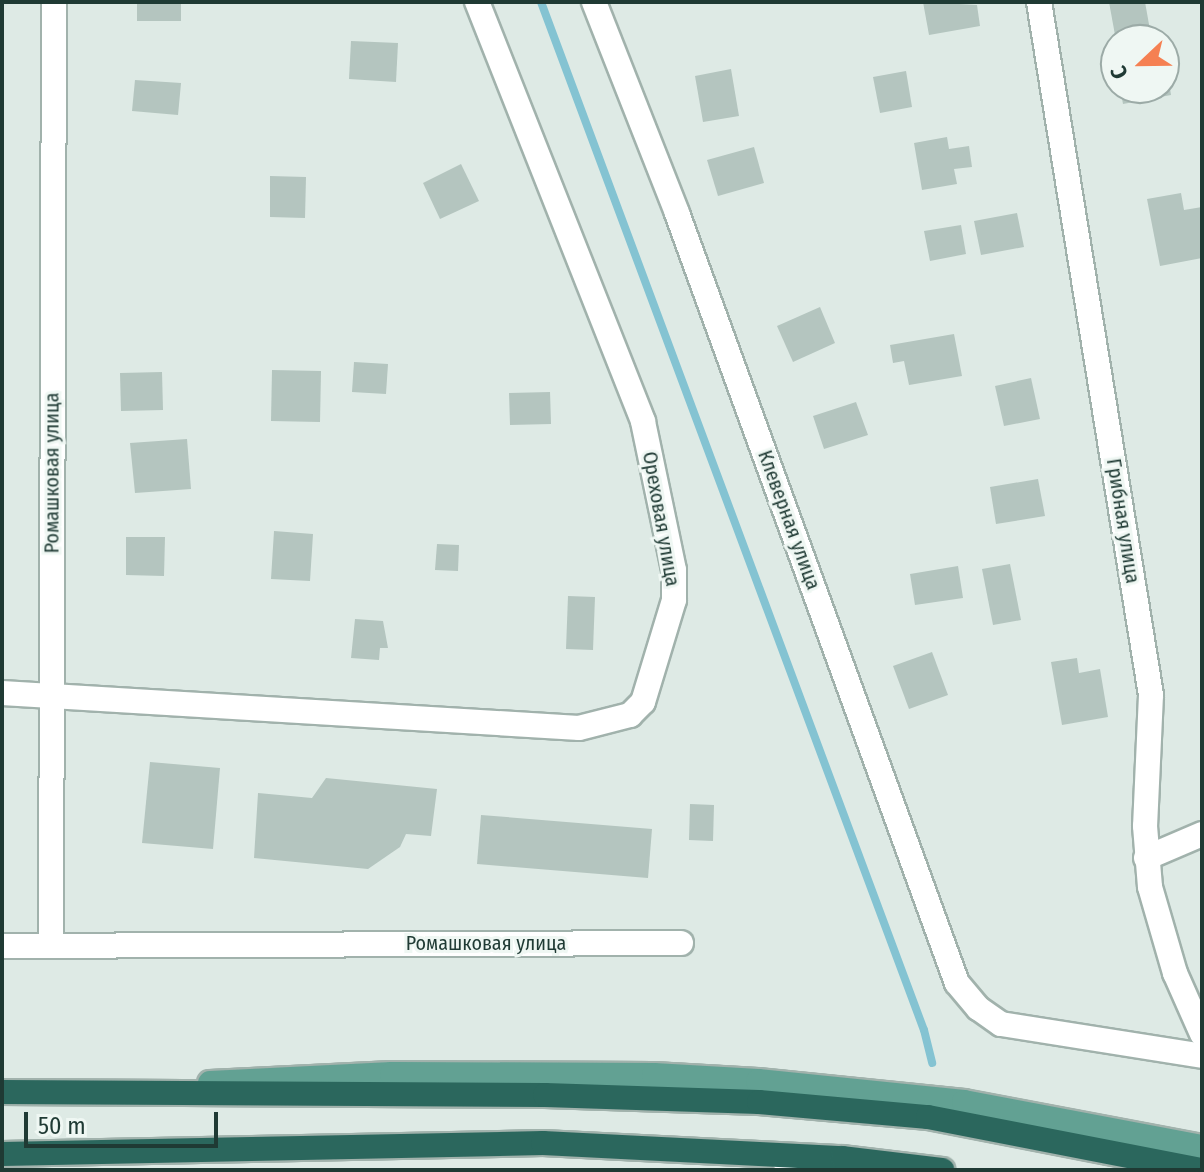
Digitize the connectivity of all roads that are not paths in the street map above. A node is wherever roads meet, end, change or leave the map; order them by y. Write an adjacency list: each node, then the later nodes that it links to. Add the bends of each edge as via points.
1 (54, 2): 6 (street, Ромашковая улица)
2 (477, 2): 6 (street, Ореховая улица, via 643,421 674,585 655,675 643,702 630,715 579,728)
3 (594, 2): 13 (street, Клеверная улица, via 677,213 957,983 1001,1024)
4 (1039, 2): 8 (street, Грибная улица, via 1151,695)
5 (2, 693): 6 (street, Ореховая улица)
6 (51, 696): 9 (street, Ромашковая улица)
7 (1202, 834): 8 (street)
8 (1146, 858): 12 (street, Грибная улица, via 1157,920)
9 (51, 943): 10 (street, Ромашковая улица); 11 (street, Ромашковая улица)
10 (681, 943)
11 (2, 946)
12 (1202, 1034)
13 (1202, 1056)
14 (42, 1091): 15 (highway); 16 (main road, via 392,1074 654,1075 964,1102); 23 (highway, via 640,1097 846,1108 1021,1133)
15 (2, 1092)
16 (1202, 1147)
17 (759, 1152): 18 (highway, via 543,1143); 21 (street); 22 (highway)
18 (46, 1153): 19 (highway); 20 (street)
19 (2, 1154)
20 (2, 1163)
21 (821, 1170)
22 (942, 1170)
23 (1200, 1170)

